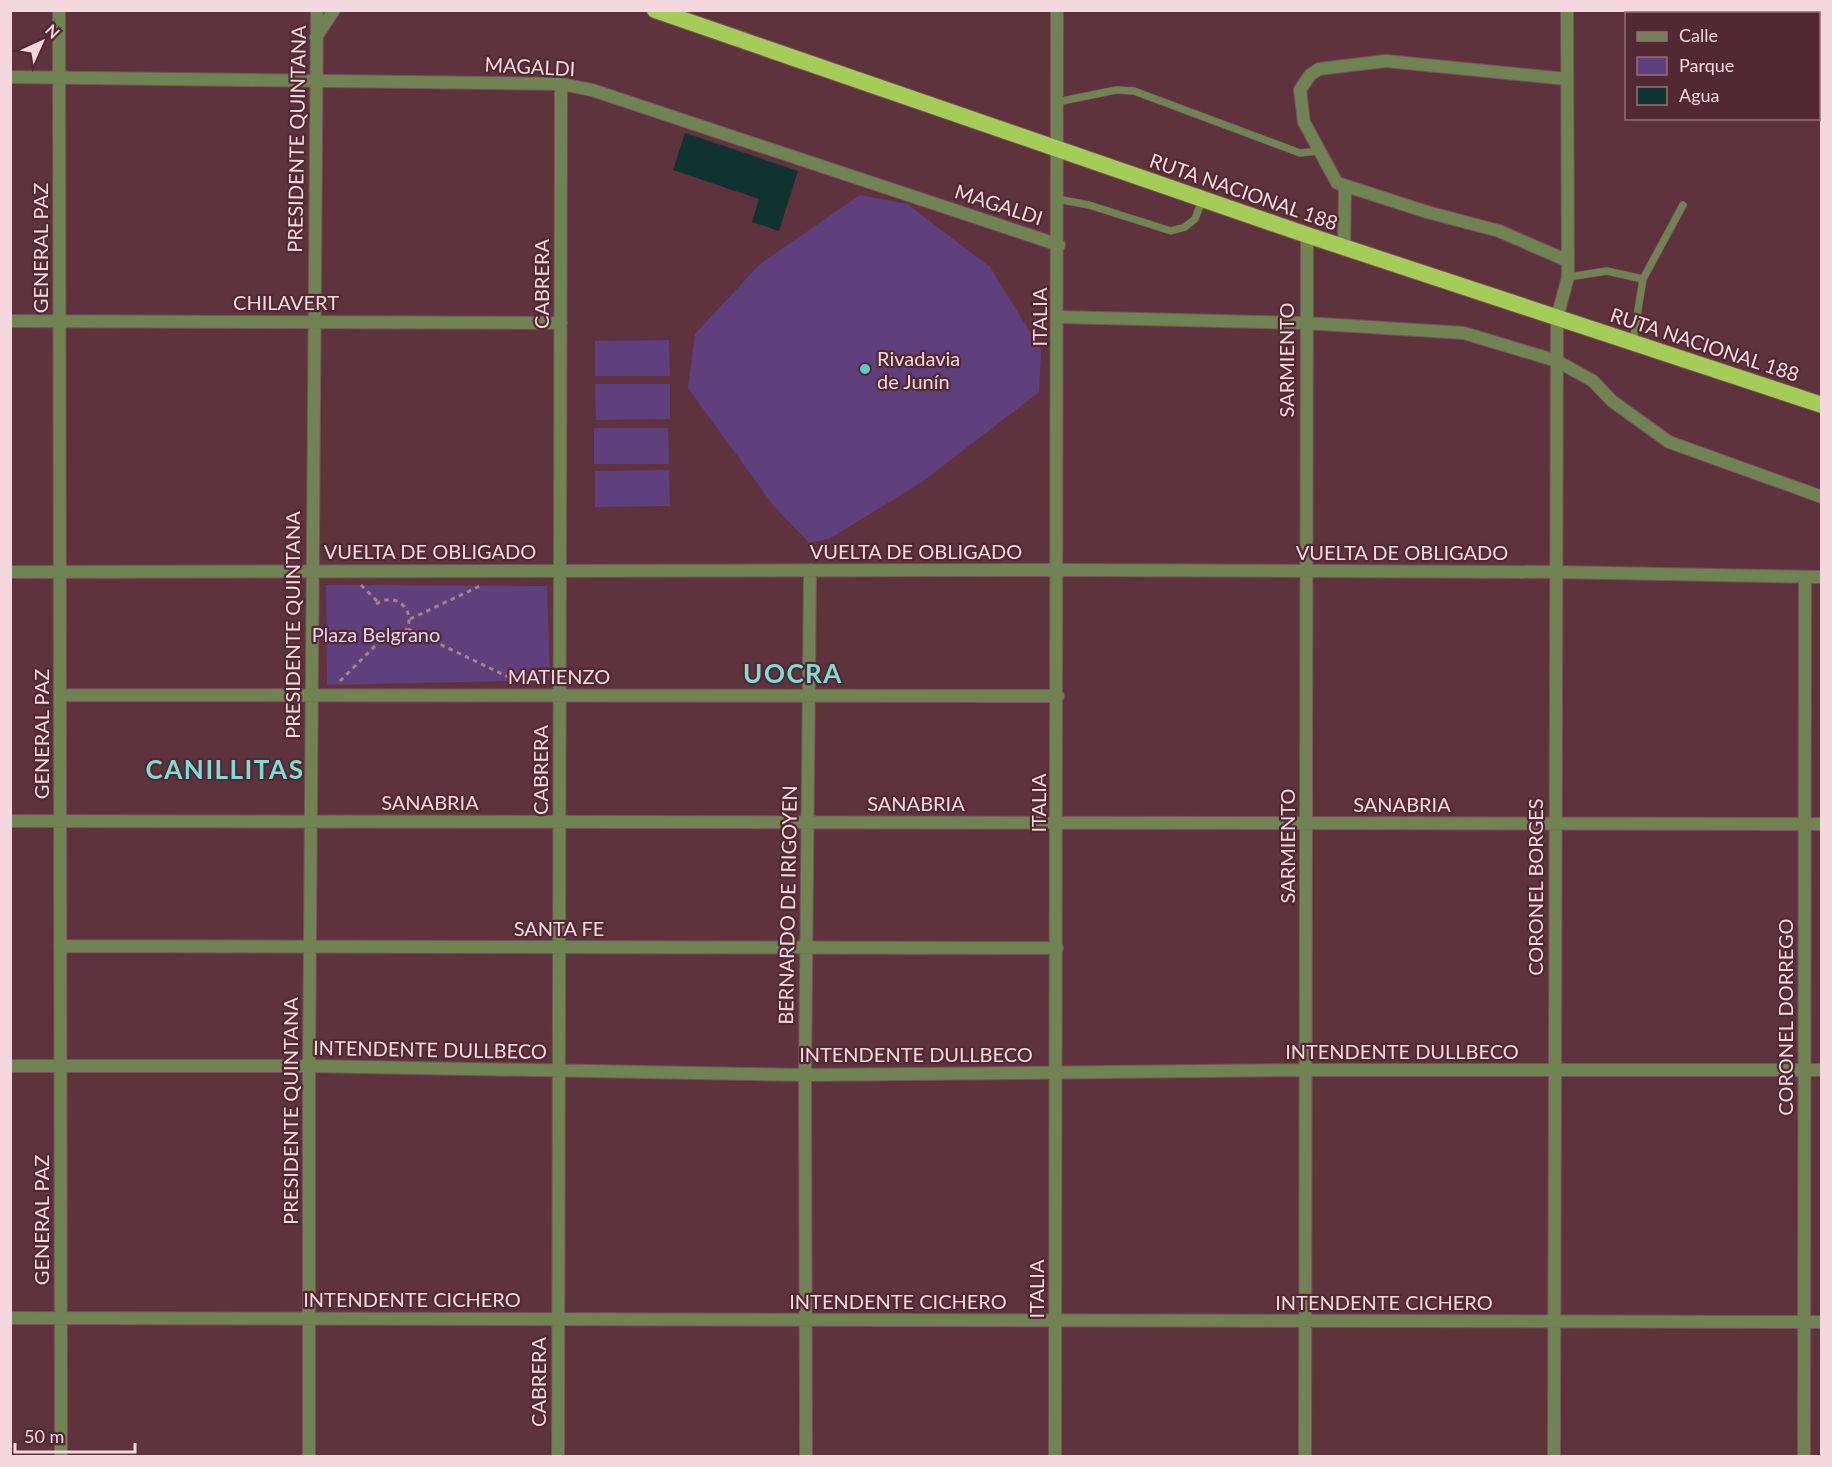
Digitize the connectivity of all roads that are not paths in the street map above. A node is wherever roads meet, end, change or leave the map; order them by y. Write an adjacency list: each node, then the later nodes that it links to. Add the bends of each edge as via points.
1 (59, 10): 9 (street, GENERAL PAZ)
2 (317, 10): 7 (street, PRESIDENTE QUINTANA)
3 (334, 10): 7 (street)
4 (655, 10): 14 (highway, RUTA NACIONAL 188)
5 (1057, 10): 13 (street, ITALIA)
6 (1567, 10): 10 (street, CORONEL BORGES)
7 (316, 37): 11 (street, PRESIDENTE QUINTANA)
8 (10, 77): 9 (street, MAGALDI)
9 (59, 78): 11 (street, MAGALDI); 29 (street, GENERAL PAZ)
10 (1567, 79): 15 (street, via 1386,61 1319,69 1300,90 1304,122); 23 (street, CORONEL BORGES)
11 (316, 81): 12 (street, MAGALDI); 30 (street, PRESIDENTE QUINTANA)
12 (561, 84): 21 (street, MAGALDI, via 592,90); 31 (street, CABRERA)
13 (1057, 102): 14 (street, ITALIA); 15 (lane, via 1116,90 1134,91 1300,153)
14 (1056, 149): 17 (street, ITALIA); 18 (highway, RUTA NACIONAL 188)
15 (1318, 151): 16 (street, via 1337,183)
16 (1345, 186): 22 (street); 23 (street, via 1499,231)
17 (1057, 199): 18 (lane, via 1171,231 1195,219); 21 (street, ITALIA)
18 (1203, 199): 20 (highway, RUTA NACIONAL 188)
19 (1683, 205): 25 (lane)
20 (1307, 235): 22 (highway, RUTA NACIONAL 188); 32 (street, SARMIENTO)
21 (1059, 244): 26 (street, ITALIA)
22 (1344, 247): 27 (highway, RUTA NACIONAL 188)
23 (1568, 261): 24 (street, CORONEL BORGES)
24 (1568, 277): 25 (lane, via 1607,271); 27 (street, CORONEL BORGES)
25 (1643, 279): 33 (lane)
26 (1058, 317): 32 (street); 38 (street, ITALIA)
27 (1557, 318): 33 (highway, RUTA NACIONAL 188); 34 (street, CORONEL BORGES)
28 (10, 321): 29 (street, CHILAVERT)
29 (60, 321): 30 (street, CHILAVERT); 43 (street, GENERAL PAZ)
30 (314, 322): 31 (street, CHILAVERT); 39 (street, PRESIDENTE QUINTANA)
31 (561, 323): 40 (street, CABRERA)
32 (1305, 323): 34 (street, via 1464,333); 41 (street, SARMIENTO)
33 (1632, 343): 35 (highway, RUTA NACIONAL 188)
34 (1557, 361): 36 (street, via 1593,381 1627,413 1669,442); 44 (street, CORONEL BORGES)
35 (1821, 405)
36 (1821, 497)
37 (810, 570): 38 (street, VUELTA DE OBLIGADO); 40 (street, VUELTA DE OBLIGADO); 50 (street, BERNARDO DE IRIGOYEN)
38 (1058, 570): 41 (street, VUELTA DE OBLIGADO); 51 (street, ITALIA)
39 (312, 571): 40 (street, VUELTA DE OBLIGADO); 43 (street, VUELTA DE OBLIGADO); 48 (street, PRESIDENTE QUINTANA)
40 (560, 571): 49 (street, CABRERA)
41 (1306, 571): 44 (street, VUELTA DE OBLIGADO); 58 (street, SARMIENTO)
42 (10, 572): 43 (street, VUELTA DE OBLIGADO)
43 (60, 572): 47 (street, GENERAL PAZ)
44 (1556, 572): 45 (street, VUELTA DE OBLIGADO); 59 (street, CORONEL BORGES)
45 (1805, 577): 46 (street, VUELTA DE OBLIGADO); 60 (street, CORONEL DORREGO)
46 (1821, 577)
47 (60, 696): 48 (street, MATIENZO); 53 (street, GENERAL PAZ)
48 (311, 696): 49 (street, MATIENZO); 54 (street, PRESIDENTE QUINTANA)
49 (560, 696): 50 (street, MATIENZO); 55 (street, CABRERA)
50 (809, 696): 51 (street, MATIENZO); 56 (street, BERNARDO DE IRIGOYEN)
51 (1058, 696): 57 (street, ITALIA)
52 (10, 821): 53 (street, SANABRIA)
53 (60, 821): 54 (street, SANABRIA); 62 (street, GENERAL PAZ)
54 (310, 822): 55 (street, SANABRIA); 63 (street, PRESIDENTE QUINTANA)
55 (560, 822): 56 (street, SANABRIA); 64 (street, CABRERA)
56 (807, 823): 57 (street, SANABRIA); 65 (street, BERNARDO DE IRIGOYEN)
57 (1057, 823): 58 (street, SANABRIA); 66 (street, ITALIA)
58 (1306, 823): 59 (street, SANABRIA); 71 (street, SARMIENTO)
59 (1555, 824): 60 (street, SANABRIA); 72 (street, CORONEL BORGES)
60 (1805, 824): 61 (street, SANABRIA); 73 (street, CORONEL DORREGO)
61 (1821, 824)
62 (60, 946): 63 (street, SANTA FE); 68 (street, GENERAL PAZ)
63 (310, 947): 64 (street, SANTA FE); 69 (street, PRESIDENTE QUINTANA)
64 (559, 947): 65 (street, SANTA FE); 70 (street, CABRERA)
65 (806, 948): 66 (street, SANTA FE); 76 (street, BERNARDO DE IRIGOYEN)
66 (1057, 948): 75 (street, ITALIA)
67 (10, 1066): 68 (street, INTENDENTE DULLBECO)
68 (61, 1066): 69 (street, INTENDENTE DULLBECO); 78 (street, GENERAL PAZ)
69 (309, 1066): 70 (street, INTENDENTE DULLBECO); 79 (street, PRESIDENTE QUINTANA)
70 (559, 1070): 76 (street, INTENDENTE DULLBECO); 80 (street, CABRERA)
71 (1307, 1070): 72 (street, INTENDENTE DULLBECO); 75 (street, INTENDENTE DULLBECO); 83 (street, SARMIENTO)
72 (1554, 1070): 73 (street, INTENDENTE DULLBECO); 84 (street, CORONEL BORGES)
73 (1804, 1070): 74 (street, INTENDENTE DULLBECO); 85 (street, CORONEL DORREGO)
74 (1821, 1071)
75 (1056, 1072): 76 (street, INTENDENTE DULLBECO); 82 (street, ITALIA)
76 (805, 1075): 81 (street, BERNARDO DE IRIGOYEN)
77 (10, 1318): 78 (street, INTENDENTE CICHERO)
78 (61, 1318): 79 (street, INTENDENTE CICHERO); 87 (street, GENERAL PAZ)
79 (309, 1319): 80 (street, INTENDENTE CICHERO); 88 (street, PRESIDENTE QUINTANA)
80 (558, 1319): 81 (street, INTENDENTE CICHERO); 89 (street, CABRERA)
81 (805, 1320): 82 (street, INTENDENTE CICHERO); 90 (street, BERNARDO DE IRIGOYEN)
82 (1056, 1320): 83 (street, INTENDENTE CICHERO); 91 (street, ITALIA)
83 (1306, 1321): 84 (street, INTENDENTE CICHERO); 92 (street, SARMIENTO)
84 (1554, 1322): 85 (street, INTENDENTE CICHERO); 93 (street, CORONEL BORGES)
85 (1804, 1322): 86 (street, INTENDENTE CICHERO); 94 (street, CORONEL DORREGO)
86 (1821, 1322)
87 (61, 1456)
88 (309, 1456)
89 (558, 1456)
90 (806, 1456)
91 (1055, 1456)
92 (1305, 1456)
93 (1554, 1456)
94 (1804, 1456)

